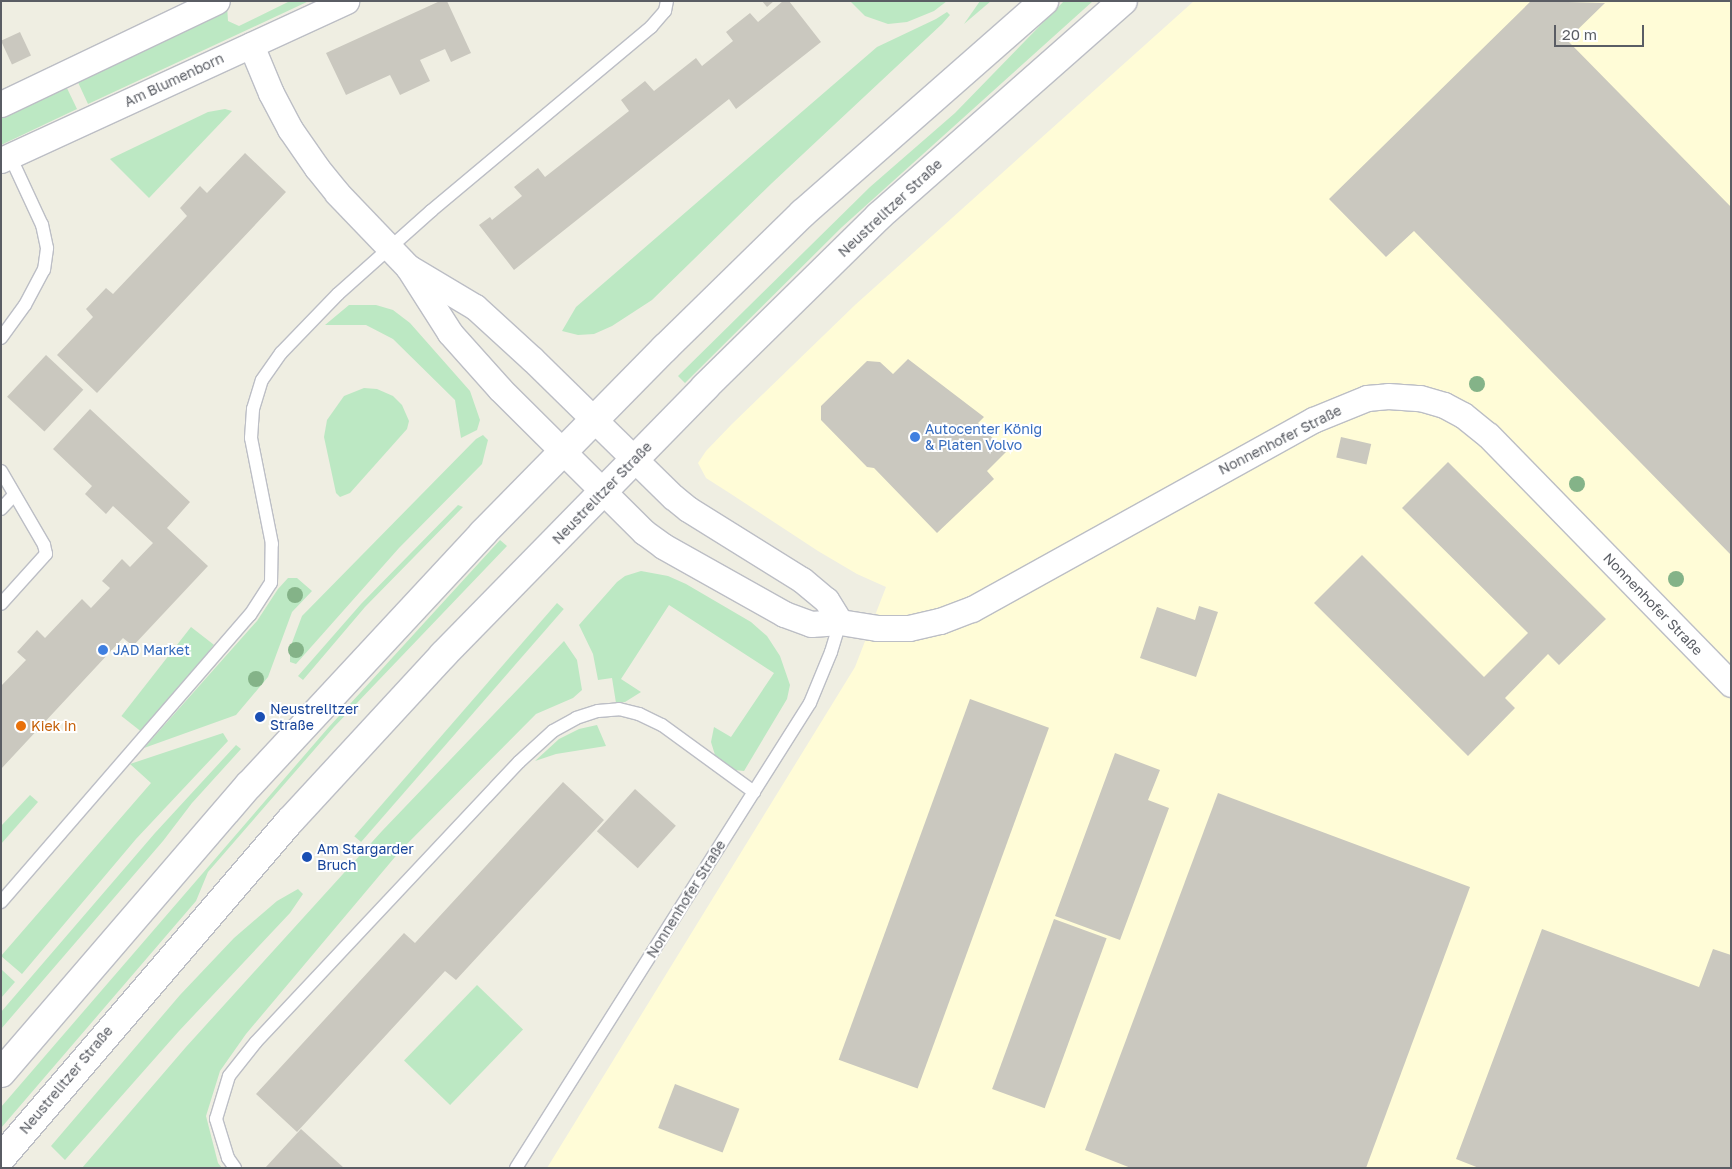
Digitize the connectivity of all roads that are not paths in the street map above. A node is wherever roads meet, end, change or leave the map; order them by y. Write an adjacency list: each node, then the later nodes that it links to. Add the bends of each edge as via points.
1 (217, 1): 7 (street)
2 (346, 1): 6 (street, Am Blumenborn)
3 (667, 1): 9 (lane, via 665,11 652,27)
4 (1044, 1): 12 (main road, via 804,212)
5 (1123, 1): 14 (main road, Neustrelitzer Straße, via 879,216)
6 (251, 44): 8 (street, Am Blumenborn); 9 (street, via 290,129 337,193)
7 (1, 104)
8 (6, 158): 11 (lane, via 42,225 47,248 44,270 25,305)
9 (390, 248): 10 (street); 23 (lane, via 338,294 281,353 262,380 253,409 251,438 272,544 271,584 250,615)
10 (408, 267): 12 (street, via 475,307); 13 (street, Nonnenhofer Straße, via 450,333)
11 (1, 338)
12 (595, 420): 13 (main road); 14 (street)
13 (563, 452): 16 (street, Nonnenhofer Straße); 24 (main road, via 404,617 250,784)
14 (635, 459): 16 (main road, Neustrelitzer Straße); 20 (street, via 688,509 802,580 826,600)
15 (1, 471): 17 (lane)
16 (603, 492): 20 (street, Nonnenhofer Straße, via 663,546 784,614 811,624); 25 (main road, Neustrelitzer Straße, via 443,655 290,821)
17 (14, 495): 18 (lane); 19 (lane, via 44,545 46,554)
18 (1, 509)
19 (1, 604)
20 (840, 622): 21 (street, Nonnenhofer Straße, via 877,628 909,628 972,609 1313,420 1367,398 1420,398 1444,405 1488,435); 22 (lane, Nonnenhofer Straße, via 810,703)
21 (1731, 684)
22 (754, 792): 26 (lane, via 662,725 639,714 619,709 598,711 576,718 553,731 270,1027 229,1076 216,1119 228,1158); 27 (lane, Nonnenhofer Straße)
23 (1, 902)
24 (1, 1073)
25 (1, 1158)
26 (235, 1168)
27 (516, 1168)

